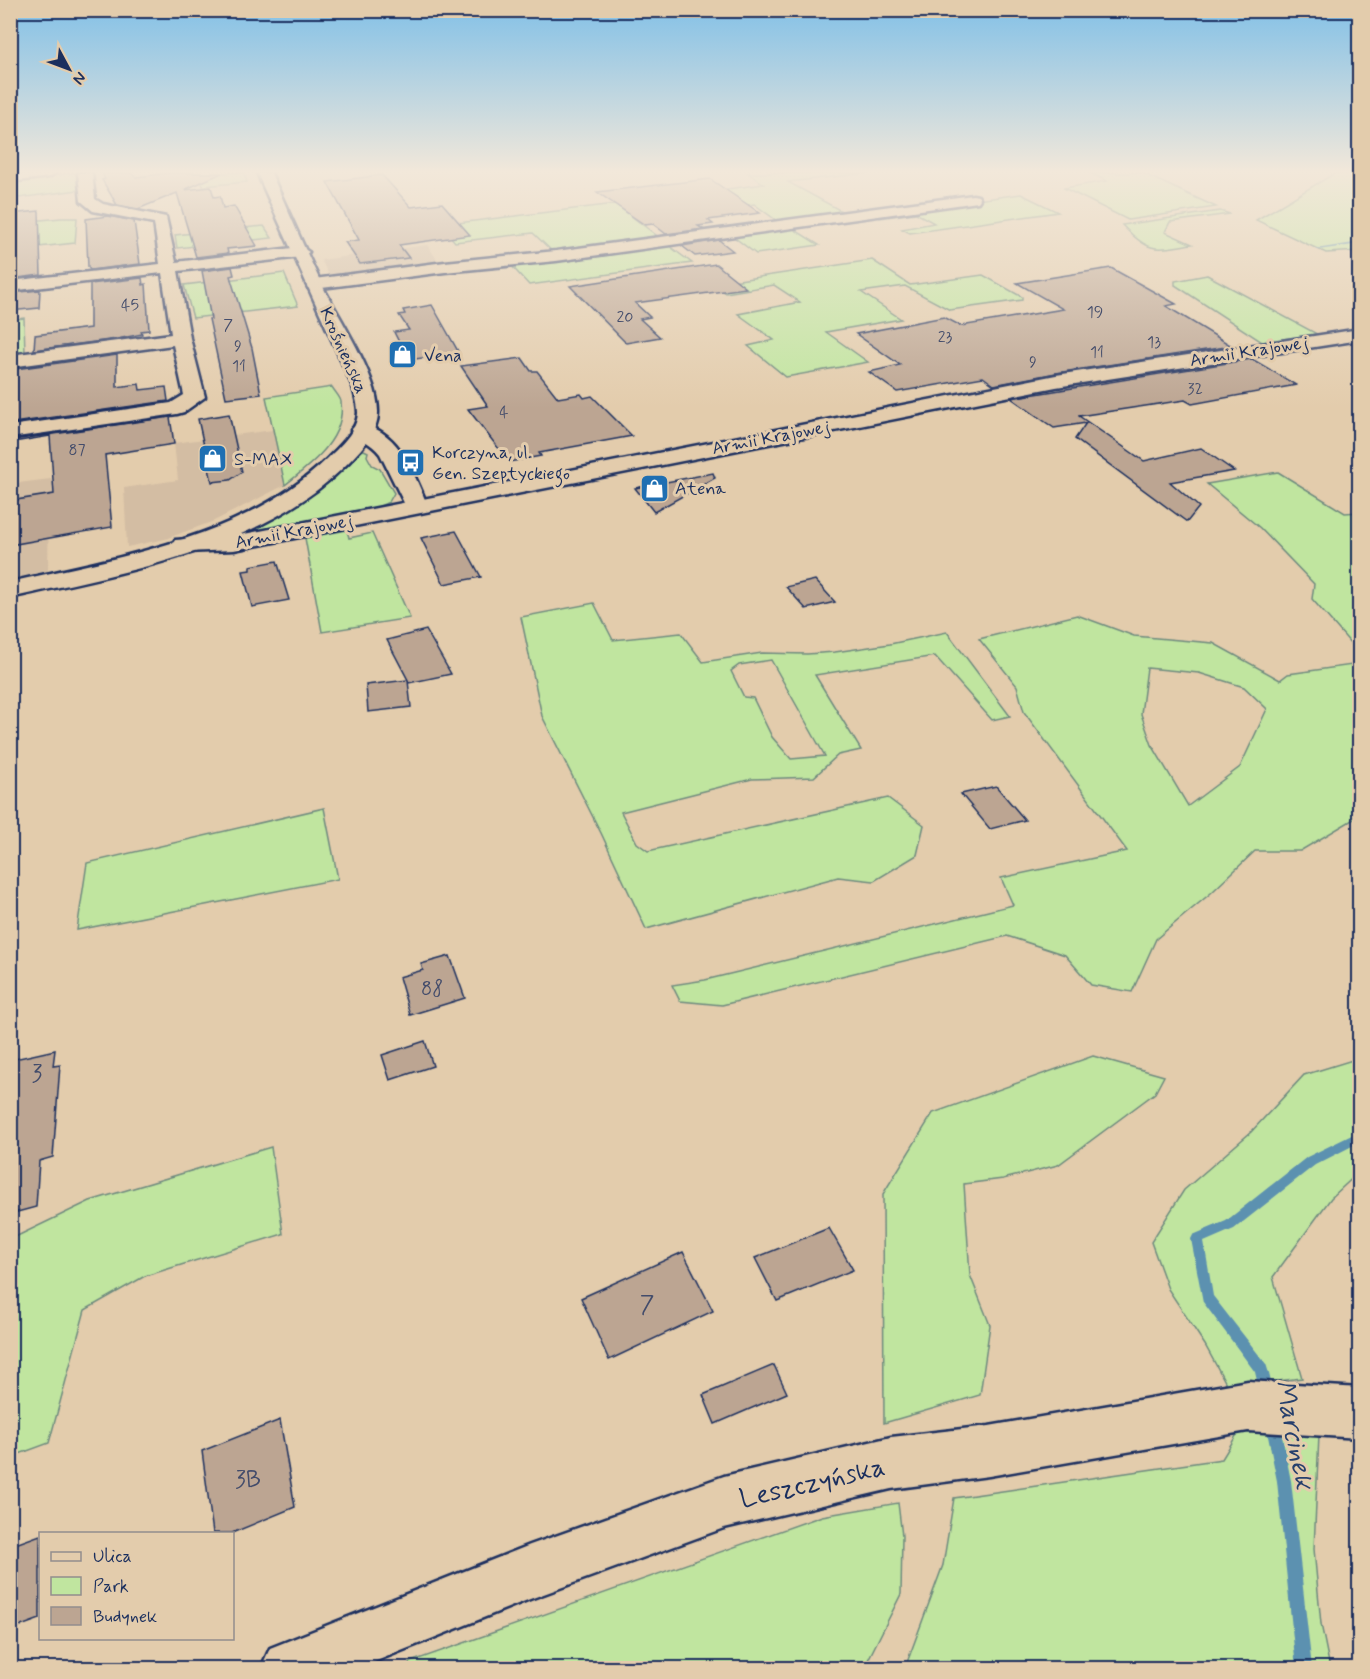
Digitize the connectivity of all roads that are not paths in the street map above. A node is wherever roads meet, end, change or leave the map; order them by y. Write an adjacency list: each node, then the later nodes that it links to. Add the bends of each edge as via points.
1 (166, 251): 4 (street)
2 (590, 251): 5 (street)
3 (301, 252): 4 (street); 5 (street, Krośnieńska)
4 (169, 268): 6 (street); 8 (street)
5 (314, 284): 10 (street, Krośnieńska, via 366,399 368,413)
6 (10, 286)
7 (1359, 334): 12 (street, Armii Krajowej, via 1056,381)
8 (181, 338): 9 (street); 11 (street, via 195,397 177,408)
9 (10, 361)
10 (362, 430): 12 (street, via 374,433 387,445); 13 (street, Krośnieńska, via 343,458 296,495 252,518)
11 (10, 432)
12 (416, 506): 13 (street, Armii Krajowej, via 234,543)
13 (184, 545): 14 (street)
14 (10, 590)
15 (1340, 1411): 16 (street, Leszczyńska, via 1248,1406 989,1451 891,1462 724,1502 530,1572)
16 (290, 1668)

